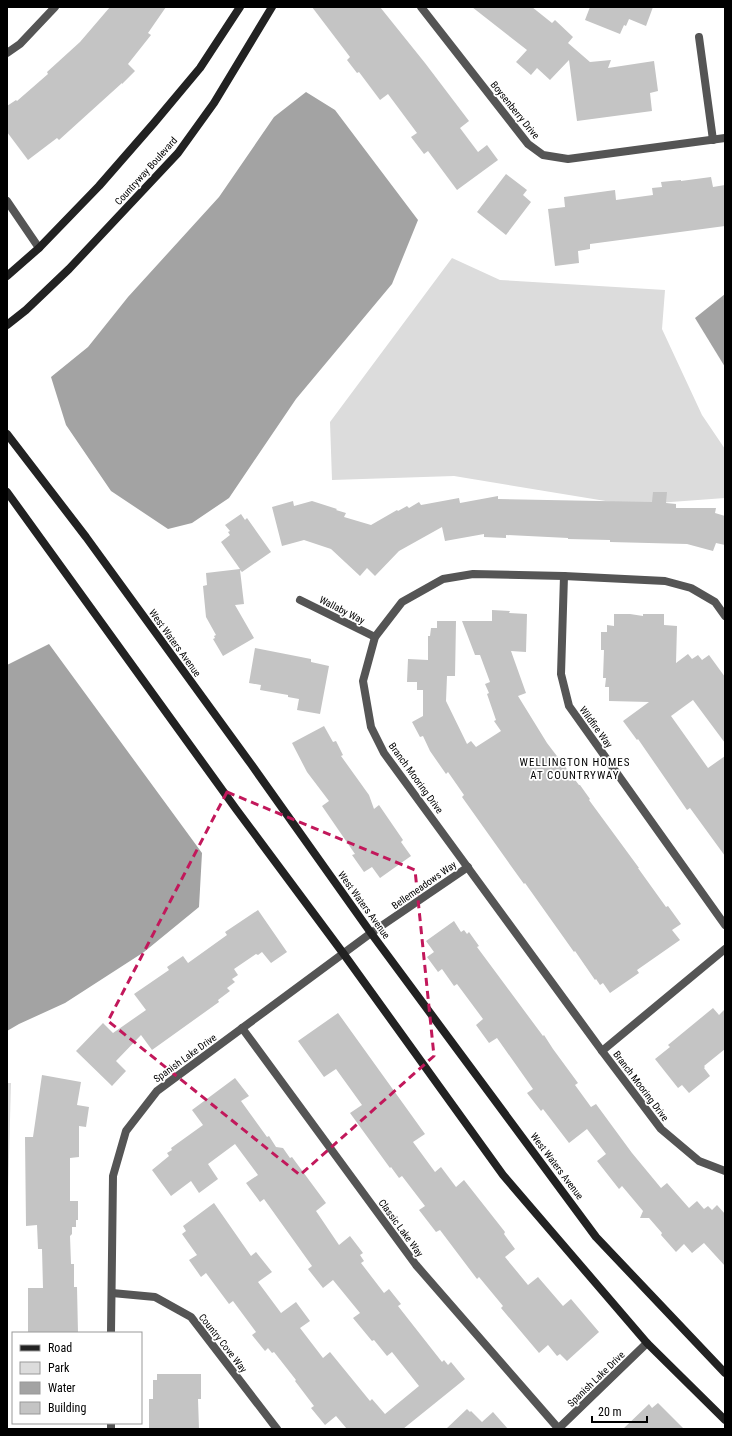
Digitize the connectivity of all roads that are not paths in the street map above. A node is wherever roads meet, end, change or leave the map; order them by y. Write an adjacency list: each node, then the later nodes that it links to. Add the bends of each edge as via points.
1 (55, 7): 6 (street, via 20,44)
2 (240, 7): 10 (street, via 200,68 99,186)
3 (272, 7): 12 (street, Countryway Boulevard, via 214,103 178,154 69,269)
4 (421, 7): 8 (street, Boysenberry Drive, via 528,144 543,155 568,159)
5 (699, 37): 8 (street)
6 (7, 53)
7 (725, 138): 8 (street, Boysenberry Drive)
8 (713, 140)
9 (7, 201): 10 (street)
10 (39, 248): 11 (street)
11 (7, 276)
12 (7, 325)
13 (7, 434): 21 (street, West Waters Avenue, via 95,550)
14 (7, 492): 23 (street)
15 (564, 576): 17 (street, Branch Mooring Drive, via 665,581 691,588 709,598); 18 (street, Branch Mooring Drive, via 474,574 443,579 402,602); 20 (street, Wildfire Way, via 561,674 569,706)
16 (300, 600): 18 (street, Wallaby Way)
17 (725, 616)
18 (375, 637): 19 (street, Branch Mooring Drive, via 363,682 371,727 384,753)
19 (468, 866): 21 (street, Bellemeadows Way); 25 (street, Branch Mooring Drive)
20 (725, 925)
21 (371, 933): 23 (street, Spanish Lake Drive); 30 (street, West Waters Avenue, via 596,1237)
22 (725, 949): 25 (street, Branch Mooring Drive)
23 (343, 953): 24 (street, Spanish Lake Drive); 29 (street, via 502,1175)
24 (242, 1028): 27 (street, Spanish Lake Drive, via 157,1091 126,1131 113,1176); 33 (street, Classic Lake Way, via 416,1265)
25 (602, 1051): 26 (street, Branch Mooring Drive, via 661,1129 699,1162)
26 (725, 1171)
27 (112, 1293): 28 (street, Spanish Lake Drive); 32 (street, Country Cove Way, via 155,1297 191,1317)
28 (111, 1332)
29 (647, 1343): 31 (street); 33 (street, Spanish Lake Drive)
30 (725, 1373)
31 (725, 1420)
32 (276, 1429)
33 (558, 1429)

